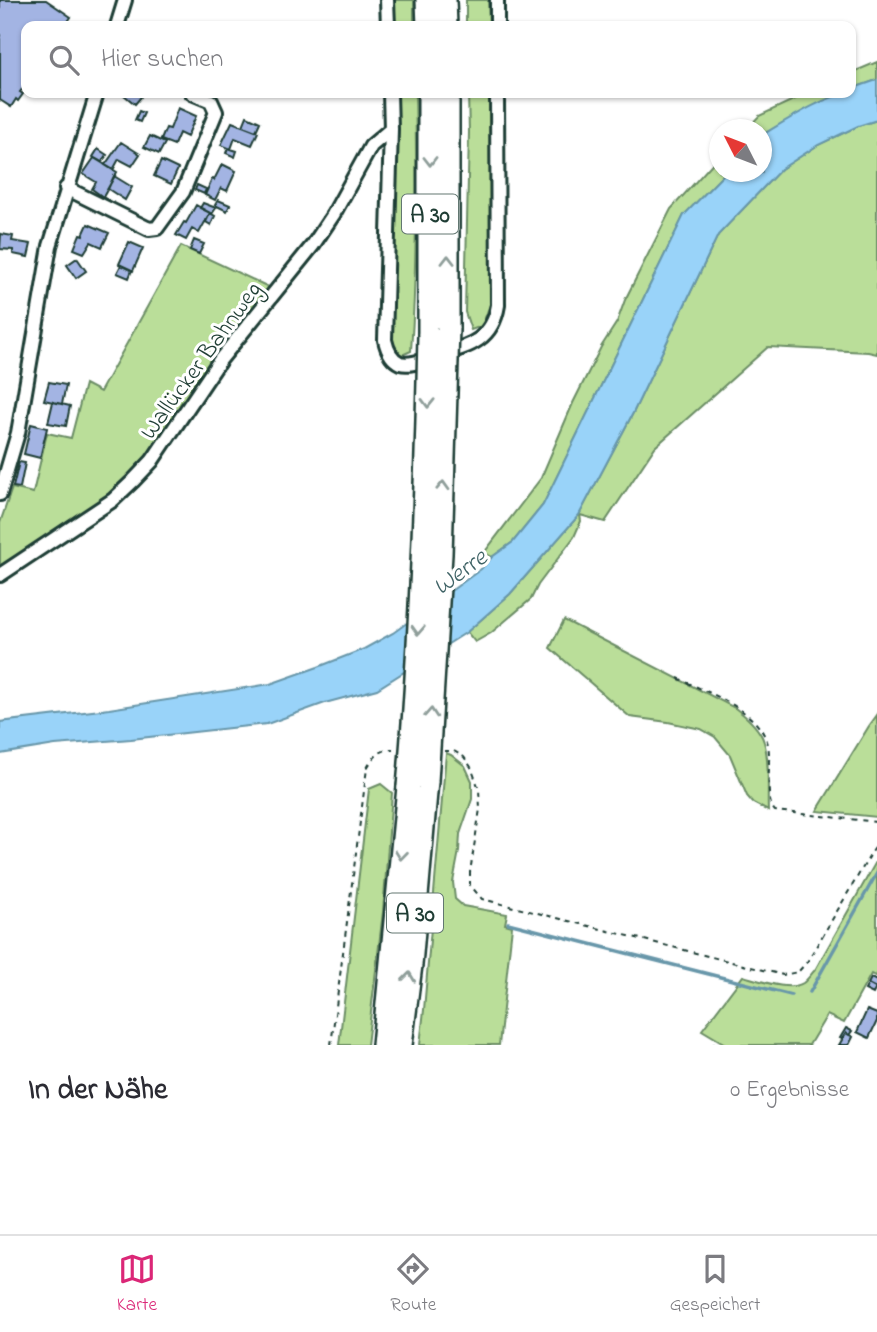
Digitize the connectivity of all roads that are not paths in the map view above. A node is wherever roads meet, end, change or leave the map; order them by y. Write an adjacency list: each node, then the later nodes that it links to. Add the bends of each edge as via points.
1 (125, 0): 6 (street)
2 (387, 0): 7 (street)
3 (427, 0): 8 (highway)
4 (445, 0): 9 (highway)
5 (497, 0): 10 (street)
6 (119, 21)
7 (388, 21)
8 (428, 21)
9 (446, 21)
10 (497, 21)
11 (95, 98): 18 (street)
12 (204, 98): 18 (street, via 216,112 183,192 157,228 149,229)
13 (390, 98): 17 (street)
14 (429, 98): 19 (highway, A 30, one-way to 19)
15 (448, 98): 19 (highway, A 30, one-way to 15)
16 (497, 98): 17 (street, via 496,317 471,345 411,364 399,363 385,341)
17 (391, 129): 21 (street, Wallücker Bahnweg, via 371,146 313,244 220,360 152,461 113,499)
18 (66, 188): 20 (street, via 50,246 18,433)
19 (439, 331): 22 (highway, A 30, bridge, via 414,718)
20 (0, 494)
21 (0, 575)
22 (417, 784): 23 (highway, A 30, one-way to 23); 24 (highway, A 30, one-way to 22, via 411,965)
23 (383, 1045)
24 (401, 1045)

